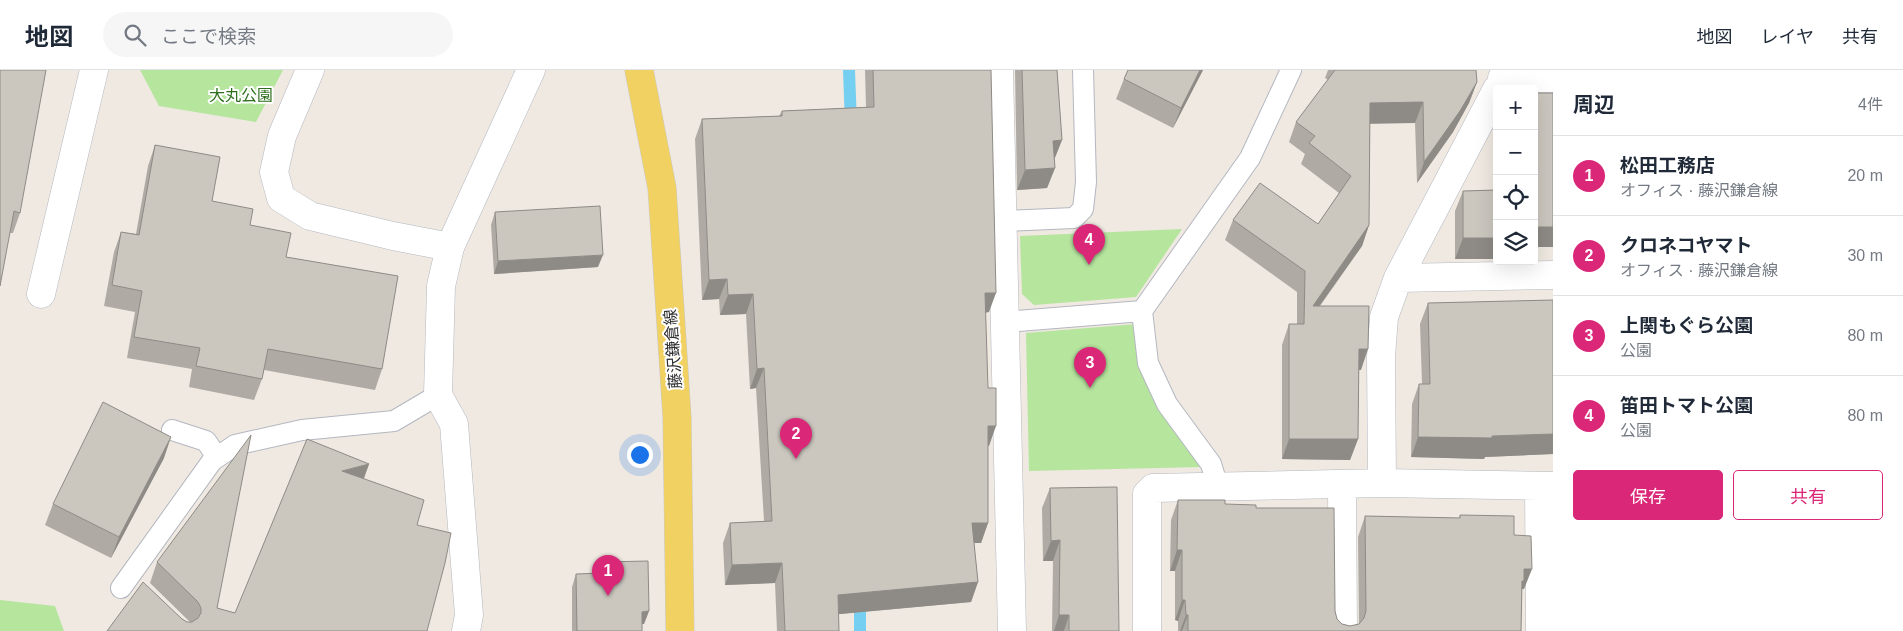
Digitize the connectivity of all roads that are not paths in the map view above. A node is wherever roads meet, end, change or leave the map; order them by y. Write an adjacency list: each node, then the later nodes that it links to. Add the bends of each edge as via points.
1 (94, 70): 14 (street)
2 (310, 70): 11 (street, via 282,136 274,172 282,198 310,216)
3 (531, 70): 11 (street)
4 (639, 70): 26 (main road, 藤沢鎌倉線, via 662,188 677,417)
5 (999, 70): 10 (street)
6 (1083, 70): 10 (lane, via 1086,182 1083,209 1074,218)
7 (1291, 70): 15 (lane, via 1250,158)
8 (1553, 78): 9 (street)
9 (1501, 82): 13 (street)
10 (1002, 221): 16 (street)
11 (450, 247): 17 (street, via 441,286)
12 (1553, 275): 13 (street)
13 (1398, 278): 20 (street, via 1384,317)
14 (41, 294)
15 (1142, 311): 16 (lane); 23 (lane, via 1148,362 1167,404 1212,464)
16 (1004, 322): 27 (street)
17 (438, 395): 19 (lane, via 394,421 302,430 236,445); 25 (street, via 454,424 469,615)
18 (172, 430): 19 (lane, via 206,441)
19 (217, 457): 24 (lane)
20 (1382, 484): 21 (street); 22 (street)
21 (1342, 485): 23 (street); 29 (street)
22 (1546, 486): 30 (street)
23 (1218, 487): 28 (street, via 1154,488 1147,494)
24 (130, 586)
25 (466, 631)
26 (680, 631)
27 (1012, 631)
28 (1147, 631)
29 (1343, 631)
30 (1540, 631)

